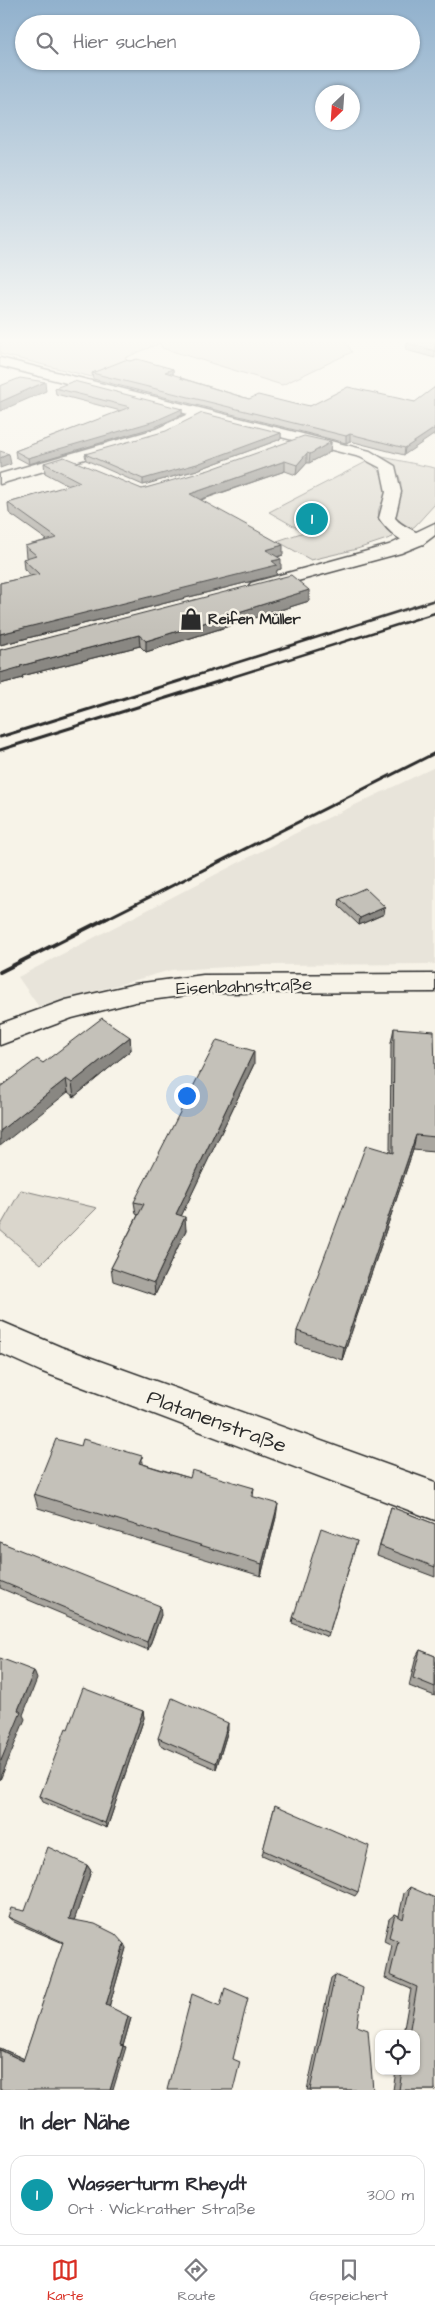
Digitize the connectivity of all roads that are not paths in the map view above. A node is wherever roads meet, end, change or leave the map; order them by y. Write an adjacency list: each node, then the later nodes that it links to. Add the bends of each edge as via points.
1 (146, 437): 5 (street)
2 (296, 437): 3 (street)
3 (302, 438): 4 (street); 9 (street, via 365,454 388,466 394,496 387,518 396,529)
4 (281, 447)
5 (66, 460): 6 (street); 7 (street)
6 (83, 468)
7 (0, 479)
8 (435, 528): 9 (street)
9 (417, 540): 10 (street, via 386,552)
10 (243, 591)
11 (435, 983): 12 (street, Eisenbahnstraße, via 203,984 135,993 66,1010)
12 (0, 1035)
13 (0, 1336): 14 (street, Platanenstraße, via 52,1360)
14 (435, 1501)

